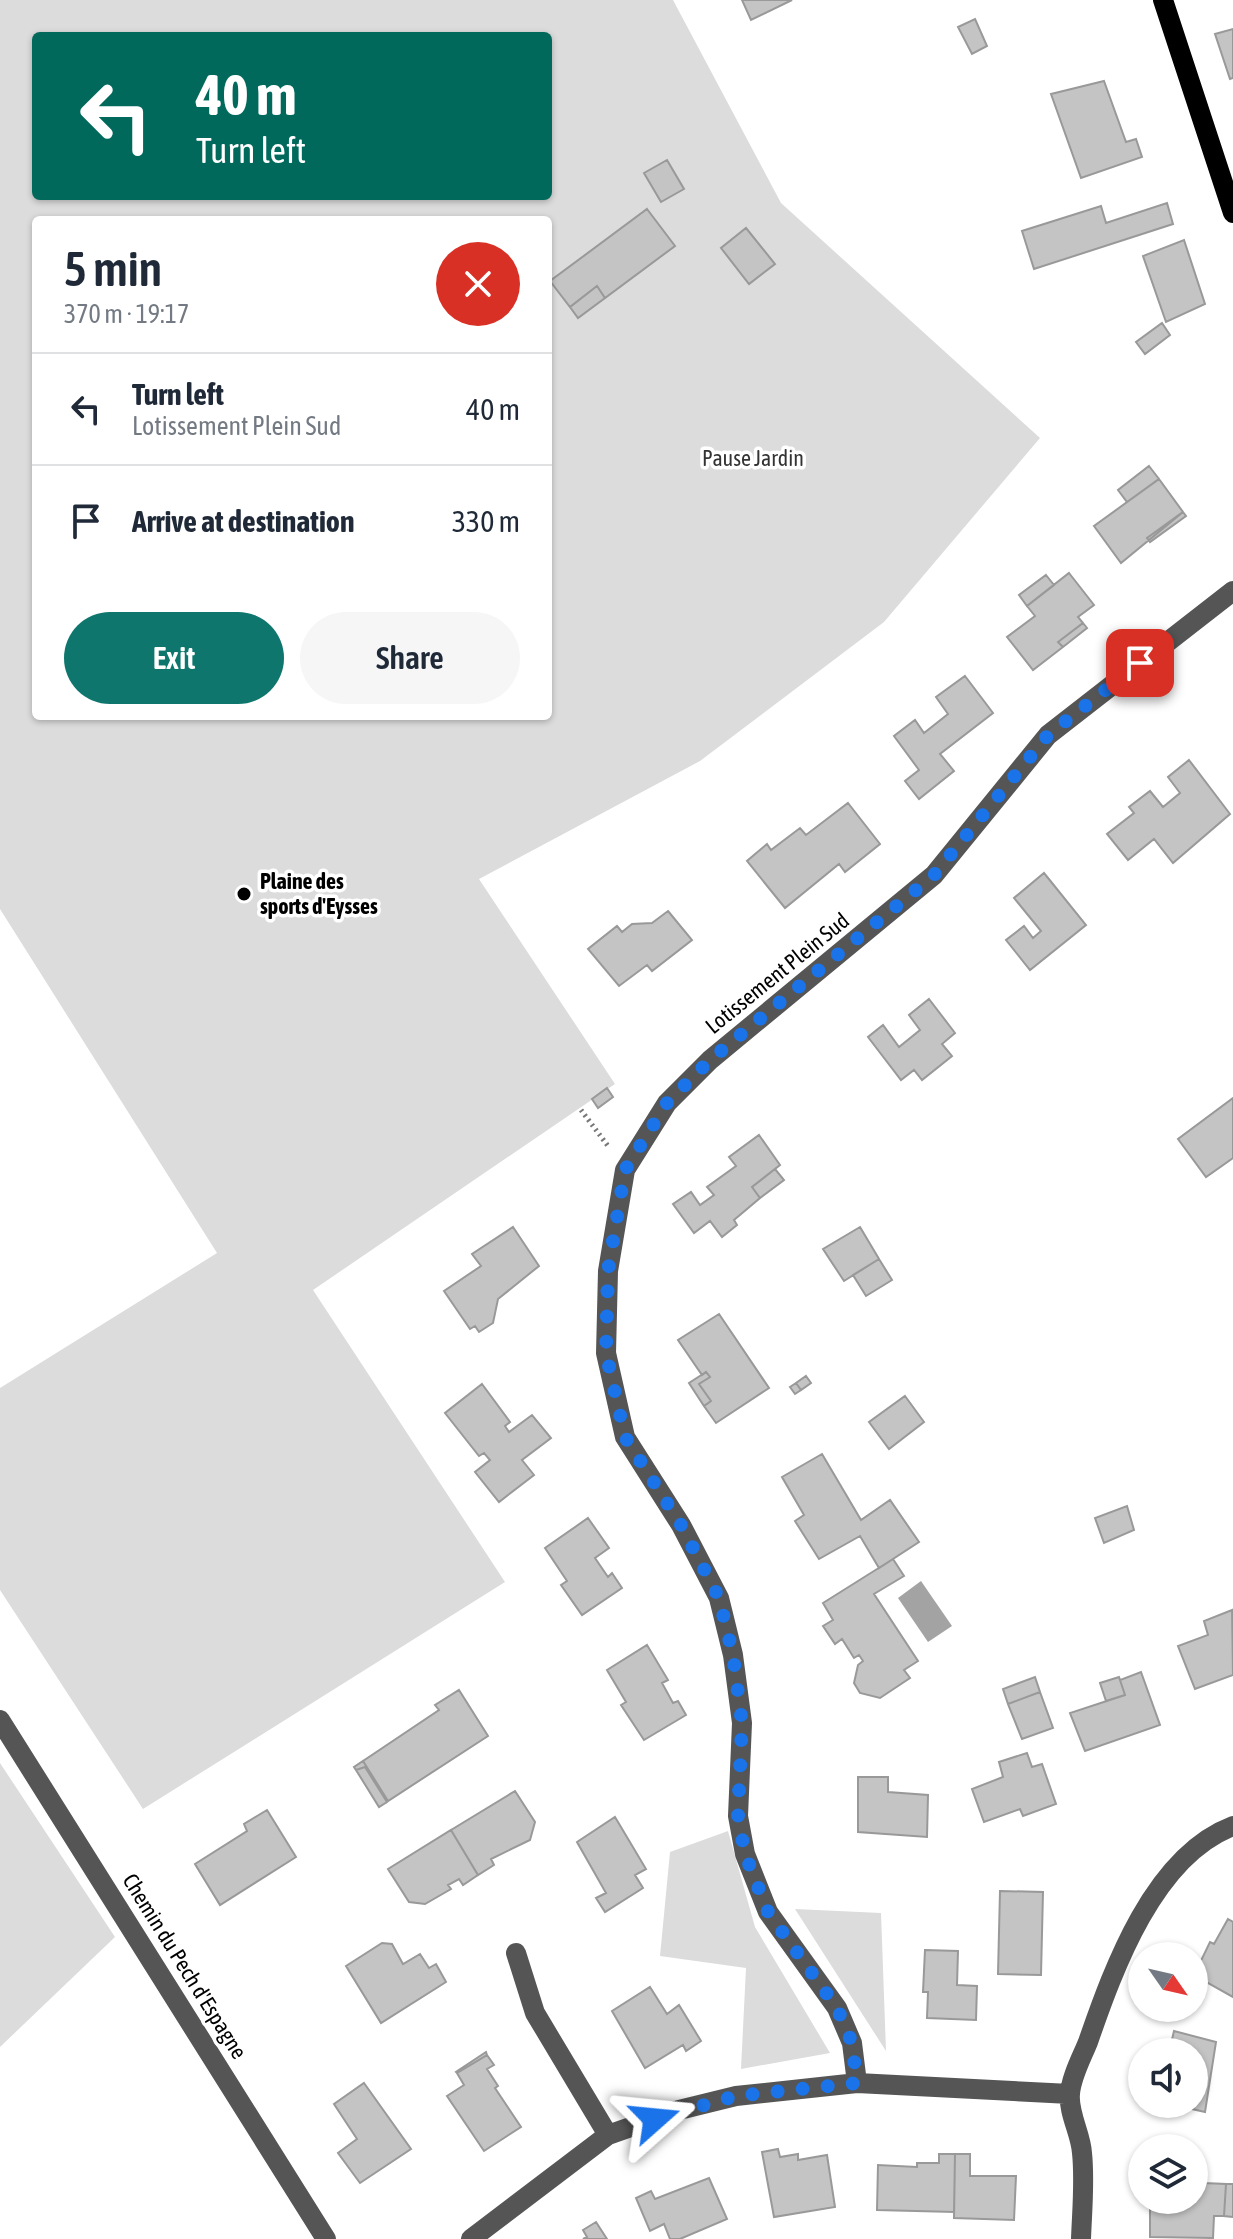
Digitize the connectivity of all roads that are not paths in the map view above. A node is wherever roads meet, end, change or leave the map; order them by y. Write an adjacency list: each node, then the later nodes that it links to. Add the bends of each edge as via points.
1 (1163, 0): 2 (main road)
2 (1233, 213)
3 (1233, 591): 7 (street, Lotissement Plein Sud, via 1048,735 934,875 710,1060 667,1103 625,1170 608,1271 606,1353 625,1437 719,1598 742,1723 738,1816 745,1854 768,1912 837,2008 852,2043)
4 (0, 1720): 10 (street, Chemin du Pech d'Espagne)
5 (1233, 1826): 8 (street, via 1209,1835 1181,1859 1127,1942)
6 (516, 1953): 9 (street, via 535,2013)
7 (857, 2083): 8 (street); 9 (street, via 736,2096)
8 (1070, 2094): 12 (street, via 1082,2152)
9 (608, 2135): 11 (street)
10 (326, 2239)
11 (471, 2239)
12 (1081, 2239)

